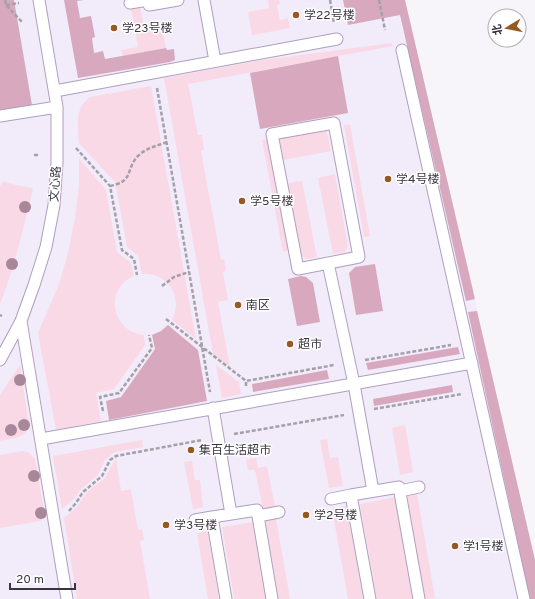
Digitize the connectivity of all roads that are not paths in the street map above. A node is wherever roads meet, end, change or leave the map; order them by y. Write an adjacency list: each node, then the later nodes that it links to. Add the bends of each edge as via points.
1 (39, 0): 9 (lane, 文心路)
2 (148, 0): 3 (lane, via 149,5); 5 (lane)
3 (178, 0)
4 (204, 0): 8 (lane)
5 (130, 3)
6 (337, 39): 8 (lane)
7 (402, 50): 15 (lane)
8 (214, 61): 9 (lane)
9 (55, 91): 10 (lane, 文心路)
10 (57, 107): 11 (lane); 13 (lane, 文心路, via 54,206 46,247)
11 (0, 116)
12 (328, 263): 12 (lane, via 359,257 334,122 272,134 298,269); 16 (lane)
13 (21, 321): 14 (lane, 文心路); 18 (lane)
14 (0, 360)
15 (472, 363): 16 (lane); 34 (lane)
16 (354, 384): 17 (lane); 21 (lane)
17 (213, 408): 18 (lane); 25 (lane)
18 (41, 439): 29 (lane)
19 (419, 487): 20 (lane)
20 (400, 491): 21 (lane, via 399,487); 33 (lane)
21 (373, 492): 22 (lane)
22 (351, 495): 23 (lane); 32 (lane)
23 (331, 499)
24 (279, 512): 26 (lane)
25 (232, 514): 26 (lane, via 257,510); 27 (lane)
26 (258, 516): 31 (lane)
27 (212, 517): 28 (lane); 30 (lane)
28 (195, 520)
29 (67, 599)
30 (226, 599)
31 (272, 599)
32 (370, 599)
33 (419, 599)
34 (524, 599)

